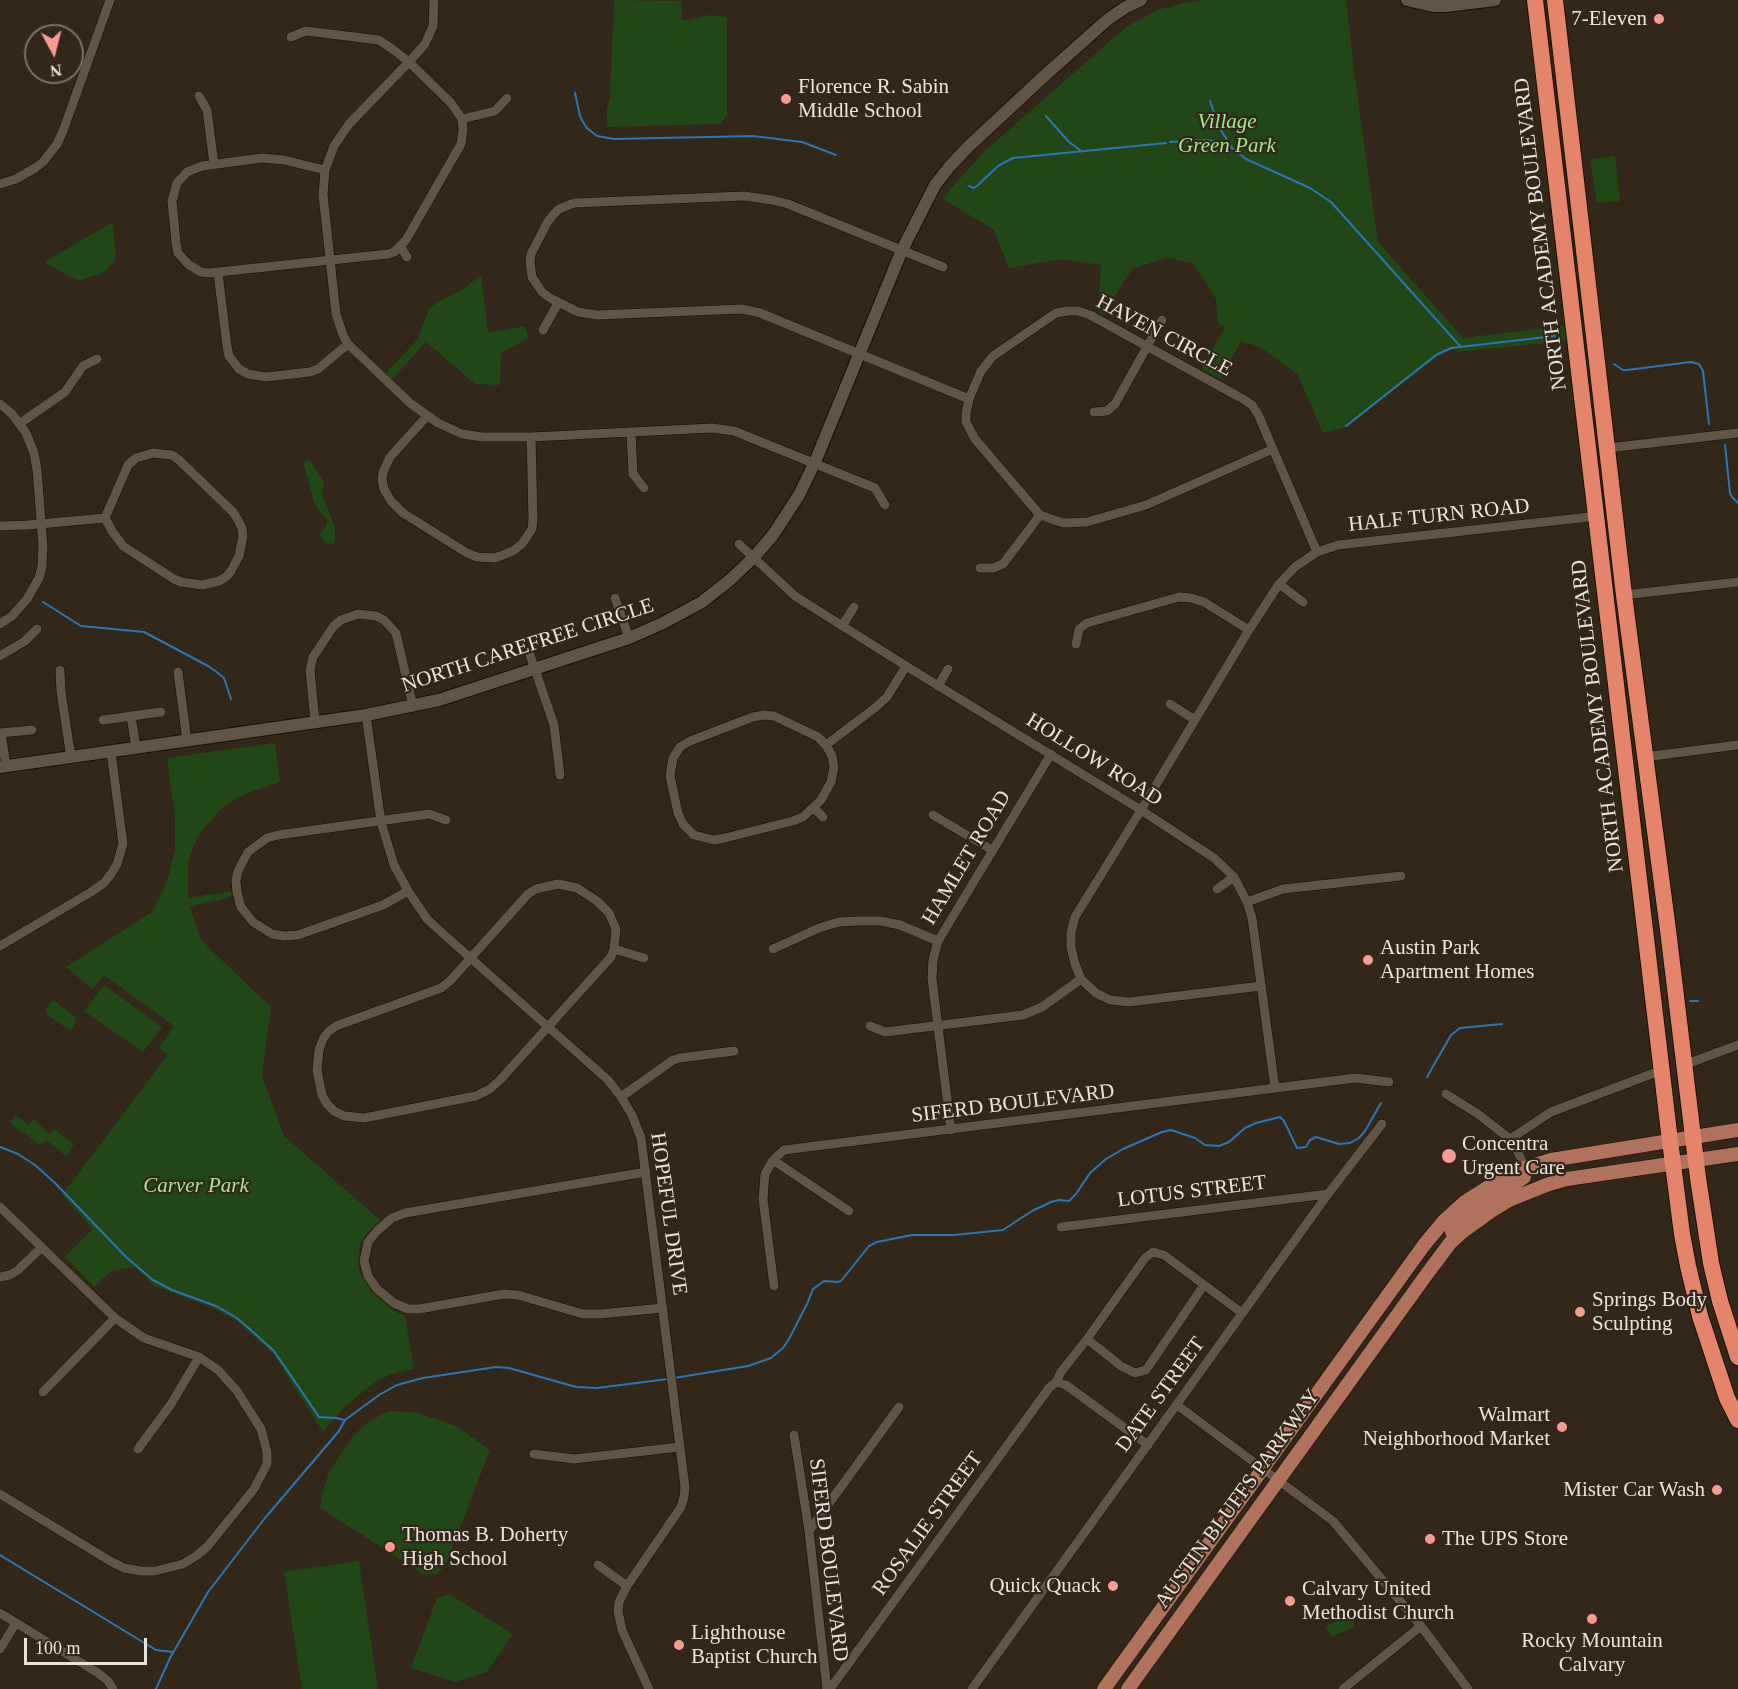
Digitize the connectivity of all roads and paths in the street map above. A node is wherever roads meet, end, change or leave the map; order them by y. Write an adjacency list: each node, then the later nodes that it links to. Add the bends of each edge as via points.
1 (110, 0): 15 (street, via 57,144 35,168)
2 (434, 0): 9 (street, via 430,34)
3 (1141, 0): 17 (main road, NORTH CAREFREE CIRCLE, via 1092,32 958,156 935,185)
4 (1407, 0): 5 (main road, via 1446,6)
5 (1495, 0)
6 (1535, 0): 46 (highway, NORTH ACADEMY BOULEVARD)
7 (1555, 0): 39 (highway, NORTH ACADEMY BOULEVARD)
8 (291, 37): 9 (street, via 306,31 369,38 386,44)
9 (409, 62): 12 (street, via 451,103); 14 (street, via 349,124 334,146)
10 (199, 96): 13 (street, via 207,110)
11 (507, 98): 12 (street, via 495,111)
12 (462, 120): 16 (street, via 461,144)
13 (214, 164): 14 (street, via 273,158); 21 (street, via 187,172 177,183 172,201 178,253 201,272)
14 (325, 170): 19 (street, via 323,195)
15 (0, 184)
16 (400, 246): 18 (street); 19 (street, via 388,254)
17 (902, 250): 20 (street); 22 (street, via 788,204 758,198 574,202 553,215 531,254 532,277); 27 (main road, NORTH CAREFREE CIRCLE)
18 (407, 257)
19 (330, 261): 21 (street); 25 (street, via 336,314)
20 (943, 267)
21 (218, 273): 29 (street, via 226,346 233,363 258,377)
22 (558, 303): 24 (street); 27 (street, via 597,315 742,309)
23 (1162, 320): 26 (street)
24 (543, 330)
25 (348, 344): 29 (street, via 318,369); 34 (street)
26 (1147, 347): 31 (street, HAVEN CIRCLE, via 1090,315 1078,311 1056,313 993,356 981,371); 33 (street, via 1115,404 1107,411); 40 (street, HAVEN CIRCLE, via 1252,405)
27 (859, 355): 31 (street); 41 (main road, NORTH CAREFREE CIRCLE)
28 (97, 359): 35 (street, via 83,366 65,392)
29 (286, 375): 30 (street)
30 (288, 386)
31 (969, 399): 45 (street, HAVEN CIRCLE, via 966,422 975,439)
32 (0, 404): 35 (street)
33 (1094, 412)
34 (426, 416): 38 (street, via 470,436); 38 (street, via 390,457 383,472 384,489 396,508 477,557 495,558 513,551 532,529)
35 (19, 424): 48 (street, via 34,453)
36 (632, 432): 38 (street); 41 (street, via 712,428 734,431); 42 (street, via 633,474)
37 (1738, 433): 39 (street)
38 (531, 437)
39 (1608, 448): 44 (highway, NORTH ACADEMY BOULEVARD)
40 (1273, 449): 45 (street, via 1146,504 1087,522 1063,523); 51 (street, HAVEN CIRCLE)
41 (814, 462): 43 (street, via 875,488); 52 (main road, NORTH CAREFREE CIRCLE, via 789,512)
42 (644, 488)
43 (885, 505)
44 (1616, 514): 46 (street, HALF TURN ROAD); 56 (highway, NORTH ACADEMY BOULEVARD)
45 (1040, 515): 53 (street, via 1003,564)
46 (1597, 516): 51 (street, HALF TURN ROAD, via 1338,545); 122 (highway, NORTH ACADEMY BOULEVARD)
47 (105, 518): 47 (street, via 123,546 181,582 202,585 226,577 242,546 242,528 233,512 179,460 164,453 144,454 128,465); 48 (street)
48 (42, 523): 49 (street); 60 (street, via 39,578 21,608)
49 (0, 526)
50 (739, 544): 52 (street, HOLLOW ROAD)
51 (1317, 552): 55 (street, HALF TURN ROAD)
52 (754, 557): 61 (street, HOLLOW ROAD, via 795,596); 64 (main road, NORTH CAREFREE CIRCLE, via 687,611)
53 (980, 568)
54 (1738, 582): 56 (street)
55 (1279, 584): 58 (street); 63 (street, HALF TURN ROAD)
56 (1624, 595): 90 (highway, NORTH ACADEMY BOULEVARD)
57 (615, 598): 64 (street)
58 (1303, 602)
59 (854, 608): 61 (street)
60 (0, 624)
61 (842, 626): 68 (street, HOLLOW ROAD)
62 (37, 628): 67 (street, via 25,641)
63 (1249, 630): 65 (street, via 1204,602 1179,597 1087,623 1079,629); 80 (street, HALF TURN ROAD)
64 (629, 638): 69 (main road, NORTH CAREFREE CIRCLE)
65 (1076, 644)
66 (529, 652): 69 (street)
67 (0, 656)
68 (906, 666): 73 (street, HOLLOW ROAD); 85 (street, via 887,697)
69 (535, 669): 75 (main road, NORTH CAREFREE CIRCLE); 93 (street, via 554,725)
70 (948, 669): 73 (street)
71 (60, 670): 91 (street)
72 (178, 672): 84 (street)
73 (939, 686): 89 (street, HOLLOW ROAD)
74 (1170, 704): 80 (street)
75 (413, 706): 77 (main road, NORTH CAREFREE CIRCLE); 81 (street, via 396,633 376,616 357,614 333,627 312,657)
76 (161, 712): 78 (street)
77 (366, 715): 81 (main road, NORTH CAREFREE CIRCLE); 99 (street, HOPEFUL DRIVE)
78 (131, 716): 79 (street); 87 (street)
79 (103, 720)
80 (1195, 720): 95 (street, HALF TURN ROAD)
81 (315, 723): 84 (main road, NORTH CAREFREE CIRCLE)
82 (32, 730): 83 (street)
83 (1, 733): 92 (street)
84 (187, 741): 87 (main road, NORTH CAREFREE CIRCLE)
85 (825, 745): 94 (street, via 834,767 831,782); 100 (street, via 818,737 764,715 680,747 673,758 670,776 678,813)
86 (1738, 745): 90 (street)
87 (136, 748): 88 (main road, NORTH CAREFREE CIRCLE)
88 (111, 752): 91 (main road, NORTH CAREFREE CIRCLE); 109 (street, via 123,844 117,864 98,888)
89 (1051, 754): 95 (street, HOLLOW ROAD); 102 (street, HAMLET ROAD)
90 (1644, 757): 121 (highway, NORTH ACADEMY BOULEVARD)
91 (71, 758): 92 (main road, NORTH CAREFREE CIRCLE)
92 (3, 767)
93 (560, 775)
94 (814, 808): 97 (street); 100 (street, via 793,821 725,838 714,840)
95 (1142, 810): 104 (street, HOLLOW ROAD, via 1214,858); 114 (street, HALF TURN ROAD, via 1075,916 1071,947)
96 (933, 815): 102 (street)
97 (823, 817)
98 (446, 820): 99 (street, via 429,814)
99 (381, 822): 106 (street, HOPEFUL DRIVE, via 394,865); 106 (street, via 267,838 242,861 236,880 241,907 252,922 272,934 298,935 383,905)
100 (694, 835): 101 (street)
101 (689, 846)
102 (992, 850): 108 (street, HAMLET ROAD)
103 (1401, 876): 107 (street, via 1283,889)
104 (1234, 877): 105 (street); 107 (street, HOLLOW ROAD)
105 (1217, 889)
106 (408, 891): 113 (street, HOPEFUL DRIVE, via 427,919)
107 (1247, 902): 115 (street, HOLLOW ROAD)
108 (938, 941): 111 (street, via 900,925 858,921 819,928); 118 (street, HAMLET ROAD, via 932,979)
109 (0, 946)
110 (614, 949): 112 (street); 113 (street, via 616,929 609,913 577,888 558,884 528,894); 116 (street)
111 (773, 949)
112 (644, 958)
113 (470, 959): 116 (street, HOPEFUL DRIVE); 116 (street, via 441,988 328,1032 319,1050 318,1077 322,1095 334,1111 364,1118 476,1096 500,1080)
114 (1081, 979): 115 (street, via 1110,1000 1129,1002); 118 (street, via 1042,1007 1023,1015)
115 (1261, 986): 124 (street, HOLLOW ROAD)
116 (548, 1026): 126 (street, HOPEFUL DRIVE, via 608,1080)
117 (870, 1026): 118 (street, via 885,1032)
118 (938, 1026): 128 (street, HAMLET ROAD)
119 (1738, 1045): 121 (street)
120 (734, 1050): 126 (street, via 673,1060)
121 (1684, 1065): 130 (highway, NORTH ACADEMY BOULEVARD)
122 (1662, 1070): 131 (street, via 1551,1113); 132 (highway, NORTH ACADEMY BOULEVARD)
123 (1389, 1082): 124 (street, SIFERD BOULEVARD, via 1355,1078)
124 (1275, 1088): 128 (street, SIFERD BOULEVARD)
125 (1446, 1094): 131 (street)
126 (621, 1097): 138 (street, HOPEFUL DRIVE, via 641,1138)
127 (1382, 1124): 139 (street, DATE STREET)
128 (951, 1130): 134 (street, SIFERD BOULEVARD, via 784,1150)
129 (1738, 1130): 130 (main road, AUSTIN BLUFFS PARKWAY)
130 (1693, 1137): 132 (main road, AUSTIN BLUFFS PARKWAY); 135 (highway, NORTH ACADEMY BOULEVARD)
131 (1510, 1139): 137 (street)
132 (1670, 1141): 136 (highway, NORTH ACADEMY BOULEVARD); 137 (main road, AUSTIN BLUFFS PARKWAY, via 1578,1154)
133 (1738, 1154): 135 (main road, AUSTIN BLUFFS PARKWAY)
134 (773, 1160): 141 (street); 147 (street, via 765,1174 763,1199)
135 (1696, 1161): 136 (main road, AUSTIN BLUFFS PARKWAY); 155 (highway, NORTH ACADEMY BOULEVARD, via 1712,1263)
136 (1673, 1164): 143 (main road, AUSTIN BLUFFS PARKWAY, via 1549,1184 1509,1200); 160 (highway, NORTH ACADEMY BOULEVARD, via 1682,1234 1698,1306 1727,1398)
137 (1525, 1168): 143 (main road, via 1524,1177 1453,1228); 151 (main road, AUSTIN BLUFFS PARKWAY, via 1484,1188 1444,1221)
138 (646, 1172): 148 (street, HOPEFUL DRIVE); 148 (street, via 398,1215 369,1242 364,1261 372,1284 394,1303 408,1309 504,1294 583,1314)
139 (1328, 1194): 142 (street, LOTUS STREET); 149 (street, DATE STREET)
140 (0, 1207): 144 (street)
141 (849, 1211)
142 (1061, 1227)
143 (1450, 1244): 153 (main road, AUSTIN BLUFFS PARKWAY)
144 (42, 1246): 145 (street, via 18,1270); 150 (street)
145 (0, 1277)
146 (1204, 1285): 149 (street); 152 (street, ROSALIE STREET, via 1164,1255 1153,1252); 152 (street, via 1146,1370 1135,1373)
147 (774, 1286)
148 (663, 1308): 163 (street, HOPEFUL DRIVE)
149 (1242, 1313): 158 (street, DATE STREET)
150 (115, 1318): 154 (street, via 144,1338); 157 (street)
151 (1371, 1318): 153 (main road, via 1371,1334); 166 (main road, AUSTIN BLUFFS PARKWAY)
152 (1087, 1339): 156 (street, ROSALIE STREET)
153 (1376, 1344): 167 (main road, AUSTIN BLUFFS PARKWAY)
154 (199, 1358): 164 (street); 168 (street, via 228,1380 261,1429 267,1464 255,1489 196,1556 183,1564 155,1571 124,1568)
155 (1738, 1358)
156 (1056, 1382): 162 (street, via 1066,1385); 180 (street, ROSALIE STREET)
157 (43, 1392)
158 (1177, 1405): 162 (street, DATE STREET); 166 (street)
159 (899, 1407): 169 (street)
160 (1738, 1420)
161 (794, 1435): 169 (street, SIFERD BOULEVARD)
162 (1148, 1445): 181 (street, DATE STREET)
163 (680, 1447): 165 (street, via 574,1459); 171 (street, HOPEFUL DRIVE, via 685,1487 681,1507)
164 (138, 1449)
165 (534, 1454)
166 (1262, 1468): 167 (street); 176 (main road, AUSTIN BLUFFS PARKWAY)
167 (1278, 1479): 174 (street, via 1333,1521); 177 (main road, AUSTIN BLUFFS PARKWAY)
168 (0, 1494)
169 (809, 1531): 180 (street, SIFERD BOULEVARD)
170 (598, 1565): 171 (street)
171 (627, 1586): 179 (street, HOPEFUL DRIVE, via 619,1602 619,1620)
172 (0, 1613): 173 (street)
173 (16, 1623): 175 (street); 178 (street, via 98,1672)
174 (1421, 1626): 183 (street); 184 (street)
175 (0, 1649)
176 (1131, 1651): 177 (main road, AUSTIN BLUFFS PARKWAY); 182 (main road, AUSTIN BLUFFS PARKWAY)
177 (1132, 1684)
178 (113, 1689)
179 (649, 1689)
180 (829, 1689)
181 (972, 1689)
182 (1104, 1689)
183 (1343, 1689)
184 (1468, 1689)

